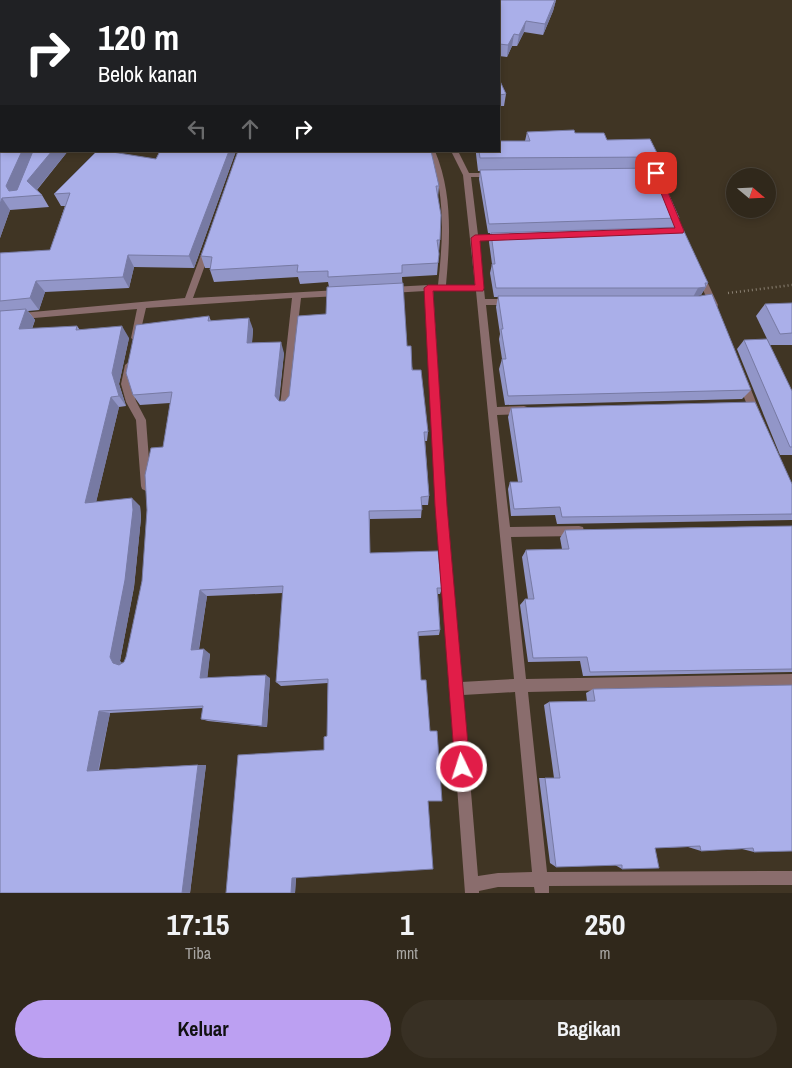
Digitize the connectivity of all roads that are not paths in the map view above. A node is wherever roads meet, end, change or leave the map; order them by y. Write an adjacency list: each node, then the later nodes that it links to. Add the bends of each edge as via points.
1 (432, 152): 14 (street, via 444,186)
2 (455, 152): 6 (street)
3 (656, 173): 4 (street); 5 (street); 8 (street)
4 (672, 173)
5 (636, 174)
6 (467, 175): 7 (street); 11 (street)
7 (497, 175)
8 (660, 182)
9 (211, 237): 19 (street)
10 (514, 237): 11 (street)
11 (475, 238): 15 (street)
12 (695, 264): 23 (street, via 706,299)
13 (428, 288): 14 (street); 16 (street); 35 (street)
14 (446, 288): 15 (street)
15 (480, 288): 20 (street)
16 (382, 291)
17 (353, 292): 18 (street)
18 (297, 295): 19 (street); 26 (street)
19 (188, 301): 22 (street)
20 (481, 302): 21 (street); 28 (street)
21 (519, 302)
22 (142, 305): 24 (street); 30 (street, via 126,384 141,420)
23 (718, 316)
24 (0, 318)
25 (738, 370): 29 (street, via 746,406)
26 (285, 406)
27 (532, 410): 28 (street)
28 (492, 411): 32 (street)
29 (759, 423)
30 (147, 499)
31 (594, 530): 32 (street)
32 (504, 532): 34 (street)
33 (792, 680): 34 (street)
34 (520, 686): 35 (street); 37 (street)
35 (456, 689): 38 (street)
36 (792, 878): 37 (street)
37 (542, 886): 38 (street, via 524,880 498,880)
38 (472, 889)

